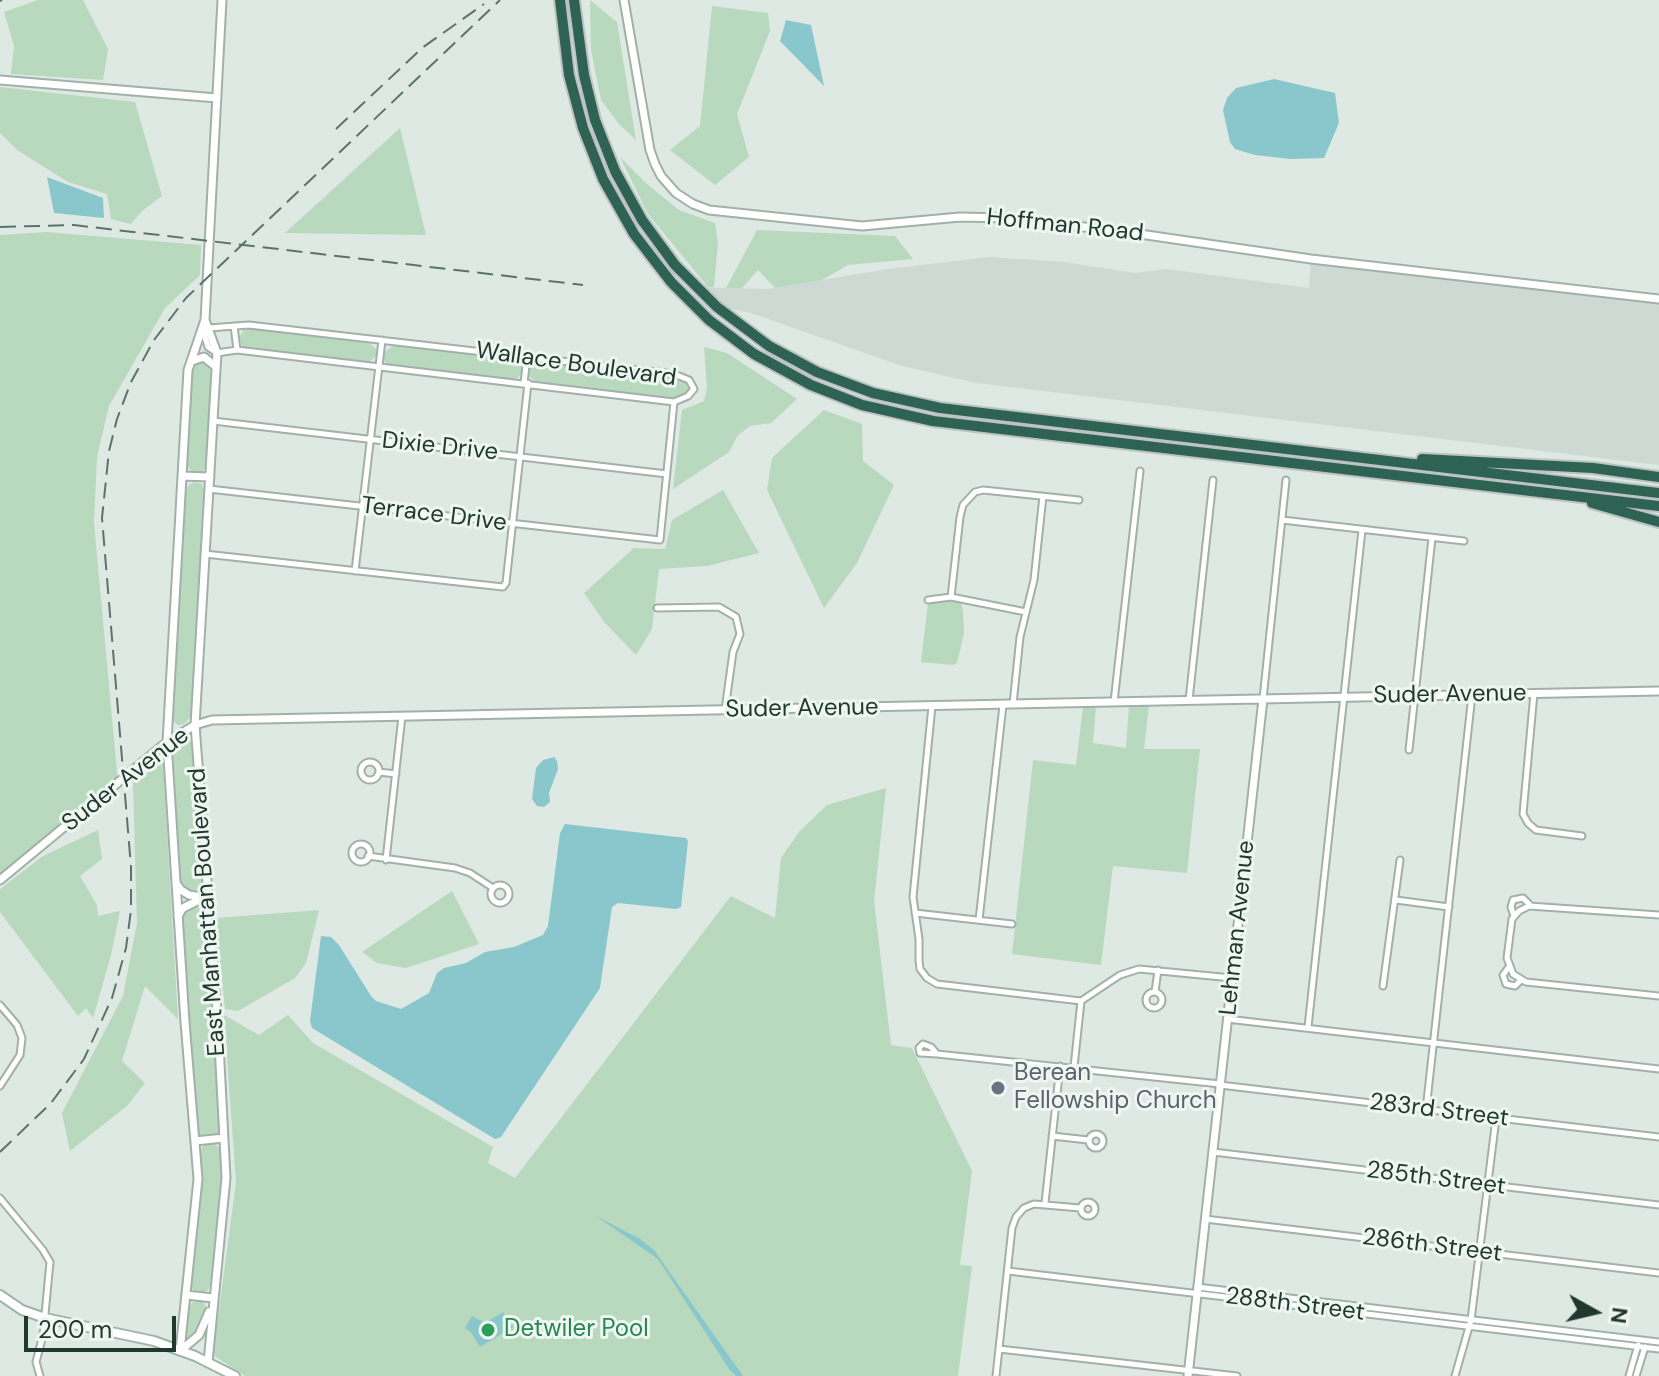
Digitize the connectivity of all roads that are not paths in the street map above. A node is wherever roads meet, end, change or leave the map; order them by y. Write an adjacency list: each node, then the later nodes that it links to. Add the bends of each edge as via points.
1 (222, 0): 6 (street, East Manhattan Boulevard)
2 (560, 0): 32 (highway, via 571,84 592,154 629,227 711,322 802,381 862,405 974,427)
3 (574, 0): 22 (highway, via 584,75 604,146 637,212 683,274 769,346 856,388 909,402)
4 (624, 0): 7 (street, Hoffman Road, via 655,164 676,193 709,210 862,226 1006,218)
5 (0, 80): 6 (street)
6 (217, 98): 8 (street, East Manhattan Boulevard)
7 (1659, 299)
8 (206, 325): 9 (street, Wallace Boulevard); 12 (street, East Manhattan Boulevard); 14 (street, East Manhattan Boulevard)
9 (234, 326): 10 (street, Wallace Boulevard); 11 (street)
10 (382, 340): 13 (street, Wallace Boulevard); 15 (street)
11 (237, 350): 12 (street, Wallace Boulevard); 15 (street, Wallace Boulevard)
12 (217, 353): 16 (street, East Manhattan Boulevard)
13 (527, 357): 17 (street); 18 (street, Wallace Boulevard, via 685,377 694,389)
14 (191, 362): 16 (street, via 204,357); 25 (street, East Manhattan Boulevard)
15 (379, 366): 17 (street, Wallace Boulevard); 20 (street)
16 (216, 368): 19 (street, East Manhattan Boulevard)
17 (526, 383): 18 (street, Wallace Boulevard); 21 (street)
18 (674, 402): 24 (street)
19 (213, 421): 20 (street, Dixie Drive); 26 (street, East Manhattan Boulevard)
20 (370, 439): 21 (street, Dixie Drive); 35 (street)
21 (520, 456): 24 (street, Dixie Drive); 39 (street)
22 (1355, 457): 27 (highway, via 1578,467); 31 (highway)
23 (1140, 471): 56 (street)
24 (667, 474): 39 (street, Terrace Drive, via 660,540)
25 (182, 476): 26 (street); 63 (street, East Manhattan Boulevard)
26 (210, 477): 30 (street, East Manhattan Boulevard)
27 (1659, 477)
28 (1213, 480): 55 (street)
29 (1286, 480): 37 (street, Lehman Avenue)
30 (209, 489): 35 (street, Terrace Drive); 43 (street, East Manhattan Boulevard)
31 (1659, 493)
32 (1567, 495): 36 (highway); 38 (highway)
33 (1043, 496): 34 (street); 45 (street, via 983,490 967,498); 48 (street)
34 (1079, 500)
35 (362, 506): 39 (street, Terrace Drive); 44 (street)
36 (1659, 506)
37 (1282, 520): 40 (street); 54 (street, Lehman Avenue)
38 (1659, 522)
39 (512, 524): 44 (street, via 503,587)
40 (1362, 530): 41 (street); 53 (street)
41 (1432, 538): 42 (street); 52 (street)
42 (1464, 541)
43 (205, 554): 44 (street); 62 (street, East Manhattan Boulevard)
44 (355, 571)
45 (951, 597): 46 (street); 48 (street)
46 (928, 600)
47 (657, 608): 60 (street, via 719,607 739,622)
48 (1026, 612): 57 (street)
49 (1659, 691): 50 (street, Suder Avenue)
50 (1534, 693): 51 (street, Suder Avenue); 67 (street, via 1522,808 1528,823 1541,832)
51 (1472, 695): 52 (street, Suder Avenue); 77 (street)
52 (1415, 696): 53 (street, Suder Avenue); 64 (street)
53 (1344, 697): 54 (street, Suder Avenue); 94 (street)
54 (1263, 699): 55 (street, Suder Avenue); 86 (street, Lehman Avenue)
55 (1189, 700): 56 (street, Suder Avenue)
56 (1114, 702): 57 (street, Suder Avenue)
57 (1013, 704): 58 (street, Suder Avenue)
58 (1003, 705): 59 (street, Suder Avenue); 82 (street)
59 (932, 706): 60 (street, Suder Avenue); 78 (street, via 913,882)
60 (725, 710): 61 (street, Suder Avenue)
61 (402, 716): 62 (street, Suder Avenue, via 223,719); 66 (street)
62 (195, 725): 63 (street, Suder Avenue); 74 (street, East Manhattan Boulevard)
63 (167, 742): 71 (street, Suder Avenue); 72 (street, East Manhattan Boulevard)
64 (1409, 750)
65 (379, 772): 66 (street)
66 (396, 774): 69 (street)
67 (1582, 836)
68 (368, 856): 69 (street)
69 (386, 860): 73 (street, via 455,868)
70 (1400, 860): 75 (street)
71 (0, 880)
72 (176, 883): 74 (street); 81 (street, East Manhattan Boulevard)
73 (493, 888)
74 (204, 898): 81 (street); 106 (street, East Manhattan Boulevard)
75 (1396, 900): 77 (street); 88 (street)
76 (1531, 906): 79 (street); 79 (street, via 1523,898 1513,900); 80 (street)
77 (1449, 907): 95 (street)
78 (915, 913): 82 (street); 91 (street, via 920,969 937,984)
79 (1516, 913): 84 (street, via 1510,924)
80 (1659, 915)
81 (178, 916): 108 (street, East Manhattan Boulevard)
82 (979, 920): 83 (street)
83 (1012, 924)
84 (1509, 967): 87 (street); 87 (street, via 1503,975 1506,984 1515,986)
85 (1158, 970): 86 (street); 89 (street); 91 (street, via 1126,972)
86 (1232, 978): 93 (street, Lehman Avenue)
87 (1521, 980): 90 (street)
88 (1383, 986)
89 (1155, 992)
90 (1659, 996)
91 (1081, 1001): 98 (street)
92 (0, 1005): 101 (street, via 22,1038 20,1055)
93 (1227, 1019): 94 (street); 100 (street, Lehman Avenue)
94 (1308, 1027): 95 (street)
95 (1434, 1042): 99 (street); 102 (street)
96 (937, 1054): 97 (street, 283rd Street)
97 (1060, 1066): 98 (street, 283rd Street); 104 (street)
98 (1074, 1068): 100 (street, 283rd Street)
99 (1659, 1069)
100 (1220, 1085): 102 (street, 283rd Street); 109 (street, Lehman Avenue)
101 (0, 1086)
102 (1426, 1110): 103 (street, 283rd Street)
103 (1496, 1118): 105 (street, 283rd Street); 110 (street)
104 (1052, 1136): 107 (street); 112 (street)
105 (1659, 1137)
106 (224, 1138): 108 (street); 121 (street, East Manhattan Boulevard, via 226,1178)
107 (1088, 1140)
108 (195, 1141): 120 (street, East Manhattan Boulevard, via 198,1179)
109 (1213, 1152): 110 (street, 285th Street); 115 (street, Lehman Avenue)
110 (1487, 1185): 113 (street, 285th Street); 116 (street)
111 (0, 1198): 123 (street, via 50,1262)
112 (1045, 1203): 114 (street); 117 (street, via 1029,1206 1016,1217)
113 (1659, 1205)
114 (1080, 1208)
115 (1205, 1219): 116 (street, 286th Street); 119 (street, Lehman Avenue)
116 (1480, 1252): 118 (street, 286th Street); 124 (street)
117 (1008, 1271): 119 (street, 288th Street); 127 (street)
118 (1659, 1273)
119 (1197, 1290): 124 (street, 288th Street); 130 (street, Lehman Avenue)
120 (186, 1295): 121 (street); 128 (street, East Manhattan Boulevard)
121 (213, 1298): 128 (street, via 199,1335); 129 (street, East Manhattan Boulevard)
122 (2, 1300): 123 (main road)
123 (45, 1318): 128 (main road); 131 (street, via 36,1362)
124 (1471, 1323): 125 (street, 288th Street); 135 (street)
125 (1641, 1344): 126 (street, 288th Street); 136 (street); 137 (street)
126 (1658, 1346)
127 (999, 1349): 130 (street); 133 (street)
128 (180, 1351): 129 (main road)
129 (208, 1362): 132 (main road)
130 (1188, 1373): 134 (street)
131 (40, 1376)
132 (235, 1376)
133 (996, 1376)
134 (1237, 1376)
135 (1455, 1376)
136 (1629, 1376)
137 (1636, 1376)

